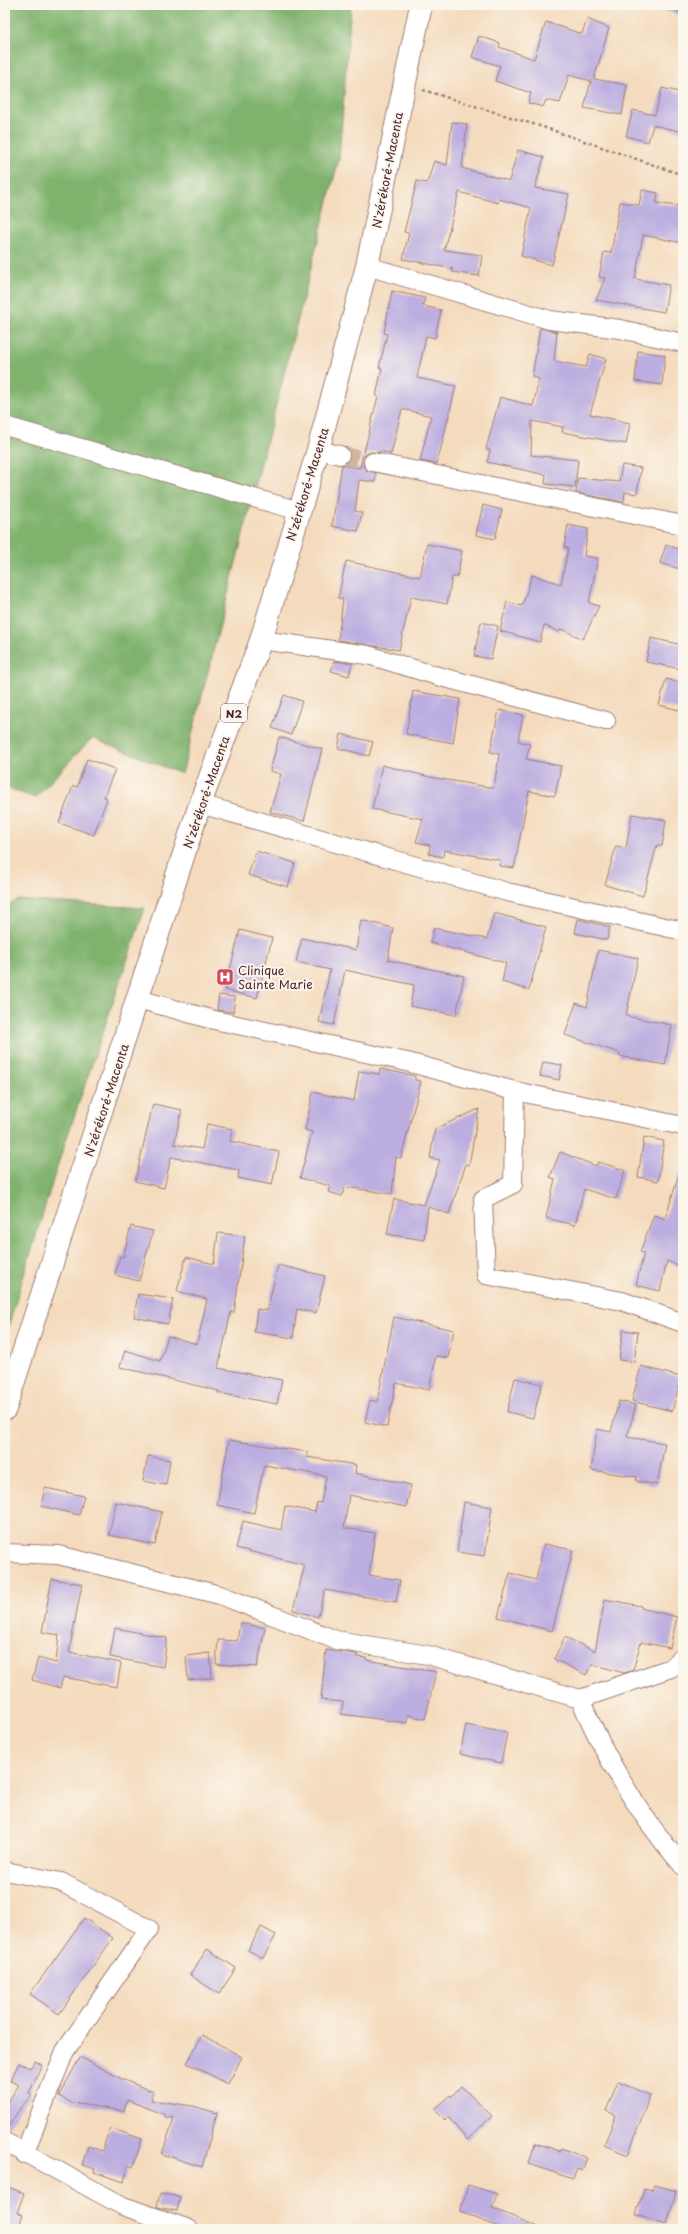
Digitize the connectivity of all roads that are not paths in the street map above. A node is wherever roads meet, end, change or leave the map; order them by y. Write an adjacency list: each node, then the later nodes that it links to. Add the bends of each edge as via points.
1 (421, 5): 2 (highway, N'zérékoré-Macenta / N2)
2 (368, 266): 3 (street, via 550,320 620,329); 5 (highway, N'zérékoré-Macenta / N2)
3 (683, 343)
4 (5, 426): 8 (street)
5 (318, 450): 6 (street); 8 (highway, N'zérékoré-Macenta / N2)
6 (340, 455)
7 (373, 462): 9 (street)
8 (299, 511): 10 (highway, N'zérékoré-Macenta / N2)
9 (683, 525)
10 (260, 640): 11 (street, via 368,655); 12 (highway, N'zérékoré-Macenta / N2)
11 (606, 721)
12 (200, 804): 13 (street, via 506,892); 14 (highway, N'zérékoré-Macenta / N2)
13 (683, 932)
14 (138, 999): 15 (street, via 210,1019 407,1062); 18 (highway, N'zérékoré-Macenta / N2)
15 (515, 1091): 16 (street); 17 (street, via 513,1184 483,1199 486,1275 622,1301)
16 (683, 1126)
17 (683, 1323)
18 (5, 1409)
19 (5, 1553): 21 (street, via 58,1556 220,1595 336,1640 428,1654)
20 (683, 1657): 21 (street, via 671,1668)
21 (580, 1699): 22 (street, via 601,1747 659,1839)
22 (683, 1866)
23 (5, 1871): 25 (street, via 61,1882 149,1929 65,2051)
24 (5, 2142): 25 (street)
25 (24, 2154): 26 (street, via 123,2206)
26 (189, 2229)

